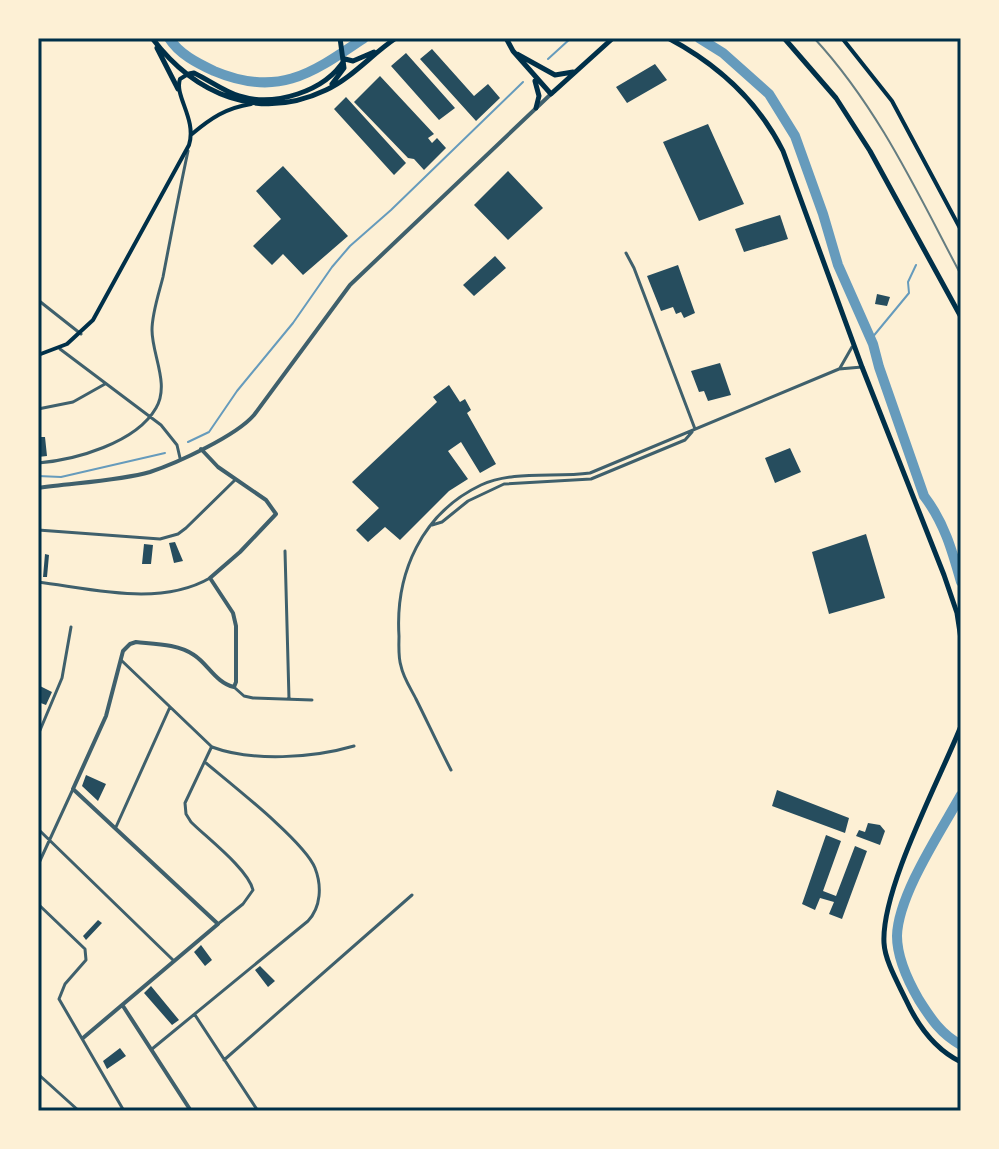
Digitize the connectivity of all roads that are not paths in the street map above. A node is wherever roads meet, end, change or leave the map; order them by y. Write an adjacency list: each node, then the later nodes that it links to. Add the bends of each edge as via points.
1 (340, 38): 13 (main road)
2 (396, 38): 10 (main road)
3 (506, 38): 11 (main road)
4 (601, 38): 12 (main road)
5 (613, 38): 12 (main road)
6 (668, 38): 31 (main road, via 730,81 775,136)
7 (784, 38): 29 (main road, via 836,98 870,151)
8 (842, 38): 26 (main road, via 892,101)
9 (153, 39): 16 (main road); 19 (main road)
10 (381, 48): 13 (main road, via 358,60); 20 (main road)
11 (513, 51): 14 (main road); 17 (main road)
12 (594, 53): 15 (main road)
13 (344, 58): 16 (main road, via 321,83 265,99 240,96); 20 (main road, via 342,73)
14 (525, 67): 21 (main road); 23 (main road, via 538,90)
15 (577, 70): 17 (main road); 18 (main road)
16 (188, 74): 19 (main road); 22 (main road)
17 (555, 75): 18 (main road)
18 (560, 86): 21 (main road)
19 (178, 89): 24 (main road)
20 (326, 90): 22 (main road, via 302,99)
21 (551, 94): 23 (street)
22 (251, 104): 24 (main road, via 227,109)
23 (536, 108): 40 (street, via 350,285 248,422)
24 (192, 134): 25 (main road)
25 (189, 145): 30 (main road, via 104,302); 38 (street, via 152,330 160,390)
26 (961, 230)
27 (626, 253): 39 (street)
28 (38, 300): 30 (street)
29 (961, 317)
30 (81, 334): 32 (main road)
31 (854, 343): 34 (main road); 35 (street)
32 (60, 349): 33 (main road); 36 (street)
33 (38, 355)
34 (862, 367): 35 (street); 50 (main road)
35 (839, 369): 39 (street)
36 (105, 384): 37 (street, via 73,402); 38 (street)
37 (38, 409)
38 (150, 416): 41 (street, via 168,432); 42 (street, via 105,447)
39 (695, 429): 45 (street, via 685,440 591,479 504,484); 45 (street, via 590,473 530,475 482,485 450,505)
40 (201, 449): 41 (street); 43 (street)
41 (180, 458): 44 (street, via 150,472)
42 (38, 463)
43 (236, 479): 46 (street, via 186,528 160,539); 48 (street, via 276,514)
44 (38, 488)
45 (431, 525): 63 (street, via 405,571 397,612 401,666)
46 (38, 530)
47 (285, 551): 55 (street)
48 (210, 578): 49 (street, via 157,594); 54 (street, via 233,613)
49 (38, 582)
50 (957, 597): 52 (main road)
51 (71, 627): 59 (street, via 62,678)
52 (961, 639)
53 (121, 660): 54 (street, via 123,651 136,642 181,648); 57 (street); 64 (street, via 106,716)
54 (234, 687): 55 (street, via 253,698)
55 (289, 699): 56 (street)
56 (312, 700)
57 (170, 707): 61 (street); 65 (street)
58 (961, 726): 78 (main road, via 891,896 884,945 912,1013 931,1042)
59 (38, 735)
60 (354, 746): 61 (street, via 308,755 245,754)
61 (212, 747): 62 (street)
62 (206, 763): 71 (street, via 185,803 186,814 241,870 253,890); 74 (street, via 314,865 320,890 313,916)
63 (451, 770)
64 (73, 789): 65 (street); 67 (street)
65 (116, 827): 71 (street)
66 (38, 829): 67 (street)
67 (50, 839): 68 (street); 72 (street)
68 (38, 865)
69 (412, 895): 77 (street)
70 (38, 904): 75 (street, via 87,955 59,999)
71 (218, 924): 72 (street)
72 (174, 960): 73 (street)
73 (123, 1006): 75 (street); 76 (street)
74 (195, 1015): 76 (street); 77 (street)
75 (83, 1038): 81 (street)
76 (152, 1049): 82 (street)
77 (224, 1060): 83 (street)
78 (961, 1062)
79 (38, 1074): 80 (street)
80 (79, 1111)
81 (124, 1111)
82 (191, 1111)
83 (258, 1111)

